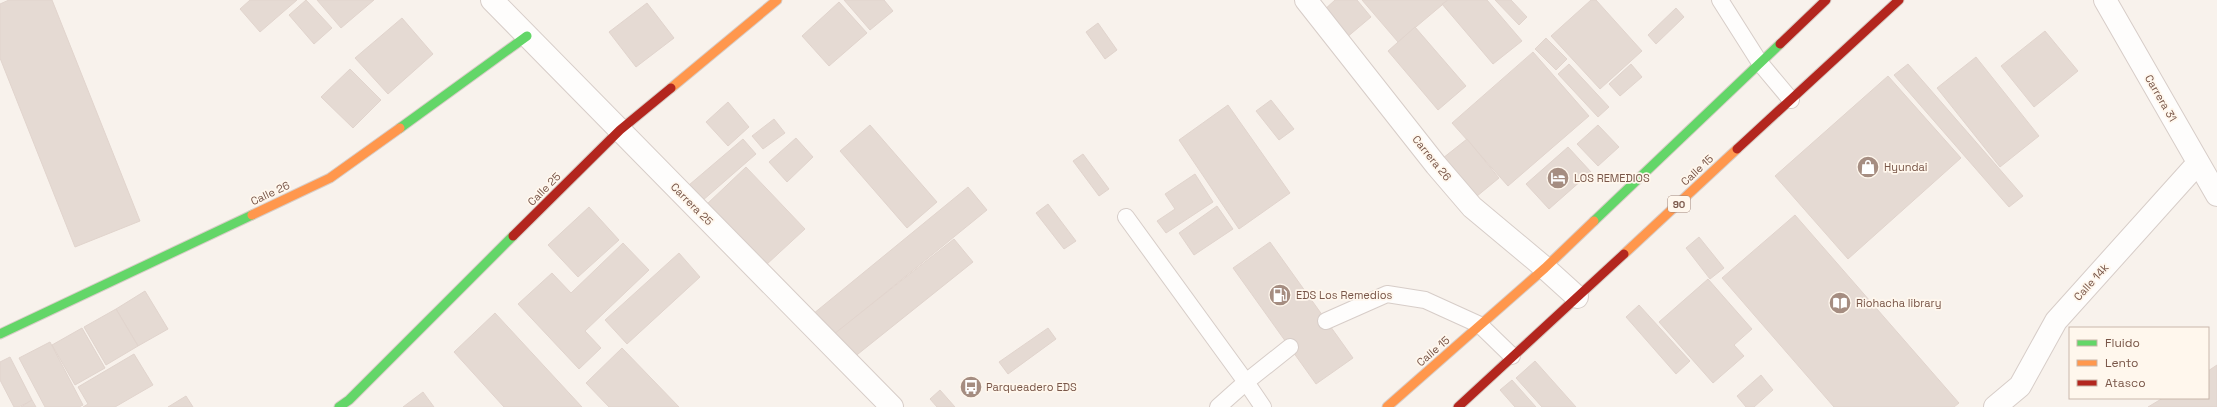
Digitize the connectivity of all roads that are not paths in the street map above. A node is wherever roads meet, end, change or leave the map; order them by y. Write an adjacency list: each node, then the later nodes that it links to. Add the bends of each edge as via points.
1 (492, 0): 8 (street, Carrera 25)
2 (777, 0): 11 (main road, Calle 25)
3 (1306, 0): 15 (street, Carrera 26, via 1472,207)
4 (1720, 0): 9 (lane)
5 (1826, 0): 9 (main road, Calle 15)
6 (1899, 0): 10 (main road, Calle 15 / 90)
7 (2105, 0): 12 (street, Carrera 31)
8 (527, 36): 11 (street, Carrera 25); 19 (main road, Calle 26, via 330,178)
9 (1760, 63): 10 (lane); 15 (main road, Calle 15)
10 (1791, 100): 16 (main road, Calle 15 / 90)
11 (620, 130): 23 (main road, Calle 25); 24 (street, Carrera 25)
12 (2198, 163): 13 (street, Carrera 31); 29 (street, Calle 14k, via 2056,321 2020,386)
13 (2217, 195)
14 (1126, 216): 22 (lane)
15 (1546, 268): 16 (street, Carrera 26); 18 (main road, Calle 15)
16 (1577, 297): 21 (main road, Calle 15 / 90)
17 (1326, 321): 18 (lane, via 1387,294 1424,300)
18 (1480, 325): 21 (lane); 27 (main road, Calle 15)
19 (0, 334)
20 (1290, 347): 22 (lane)
21 (1512, 356): 28 (main road, Calle 15 / 90)
22 (1246, 382): 25 (lane); 26 (lane)
23 (347, 405)
24 (892, 407)
25 (1218, 407)
26 (1263, 407)
27 (1387, 407)
28 (1458, 407)
29 (1995, 407)

